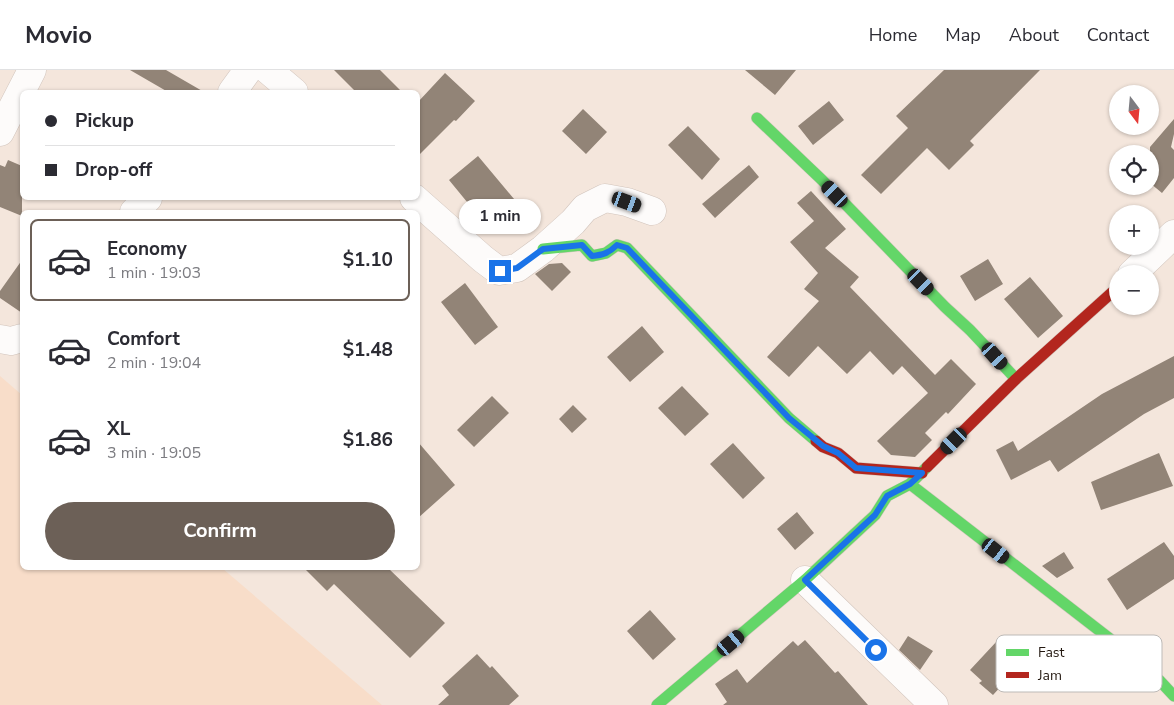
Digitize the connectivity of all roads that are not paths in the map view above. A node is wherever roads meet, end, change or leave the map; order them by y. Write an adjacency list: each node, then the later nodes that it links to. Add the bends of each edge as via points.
1 (32, 70): 4 (street)
2 (248, 70): 5 (street)
3 (268, 70): 6 (street)
4 (22, 90)
5 (233, 90)
6 (292, 90)
7 (20, 93): 9 (street)
8 (757, 118): 20 (street)
9 (0, 132)
10 (146, 200): 12 (street)
11 (416, 200): 15 (street, via 500,271 517,268)
12 (136, 210)
13 (652, 211): 15 (street, via 605,198 585,208)
14 (1172, 241): 16 (street)
15 (543, 249): 21 (street, via 582,245 592,256 603,255 617,245 627,248 789,418 823,446 856,468)
16 (1143, 265)
17 (1109, 295): 20 (street)
18 (0, 339): 19 (street)
19 (20, 339)
20 (1016, 379): 21 (street)
21 (922, 473): 22 (street)
22 (910, 484): 23 (street, via 887,496 875,515); 24 (street)
23 (805, 580): 27 (street); 28 (street)
24 (1104, 635)
25 (1162, 683): 26 (street)
26 (1174, 696)
27 (656, 705)
28 (934, 705)

